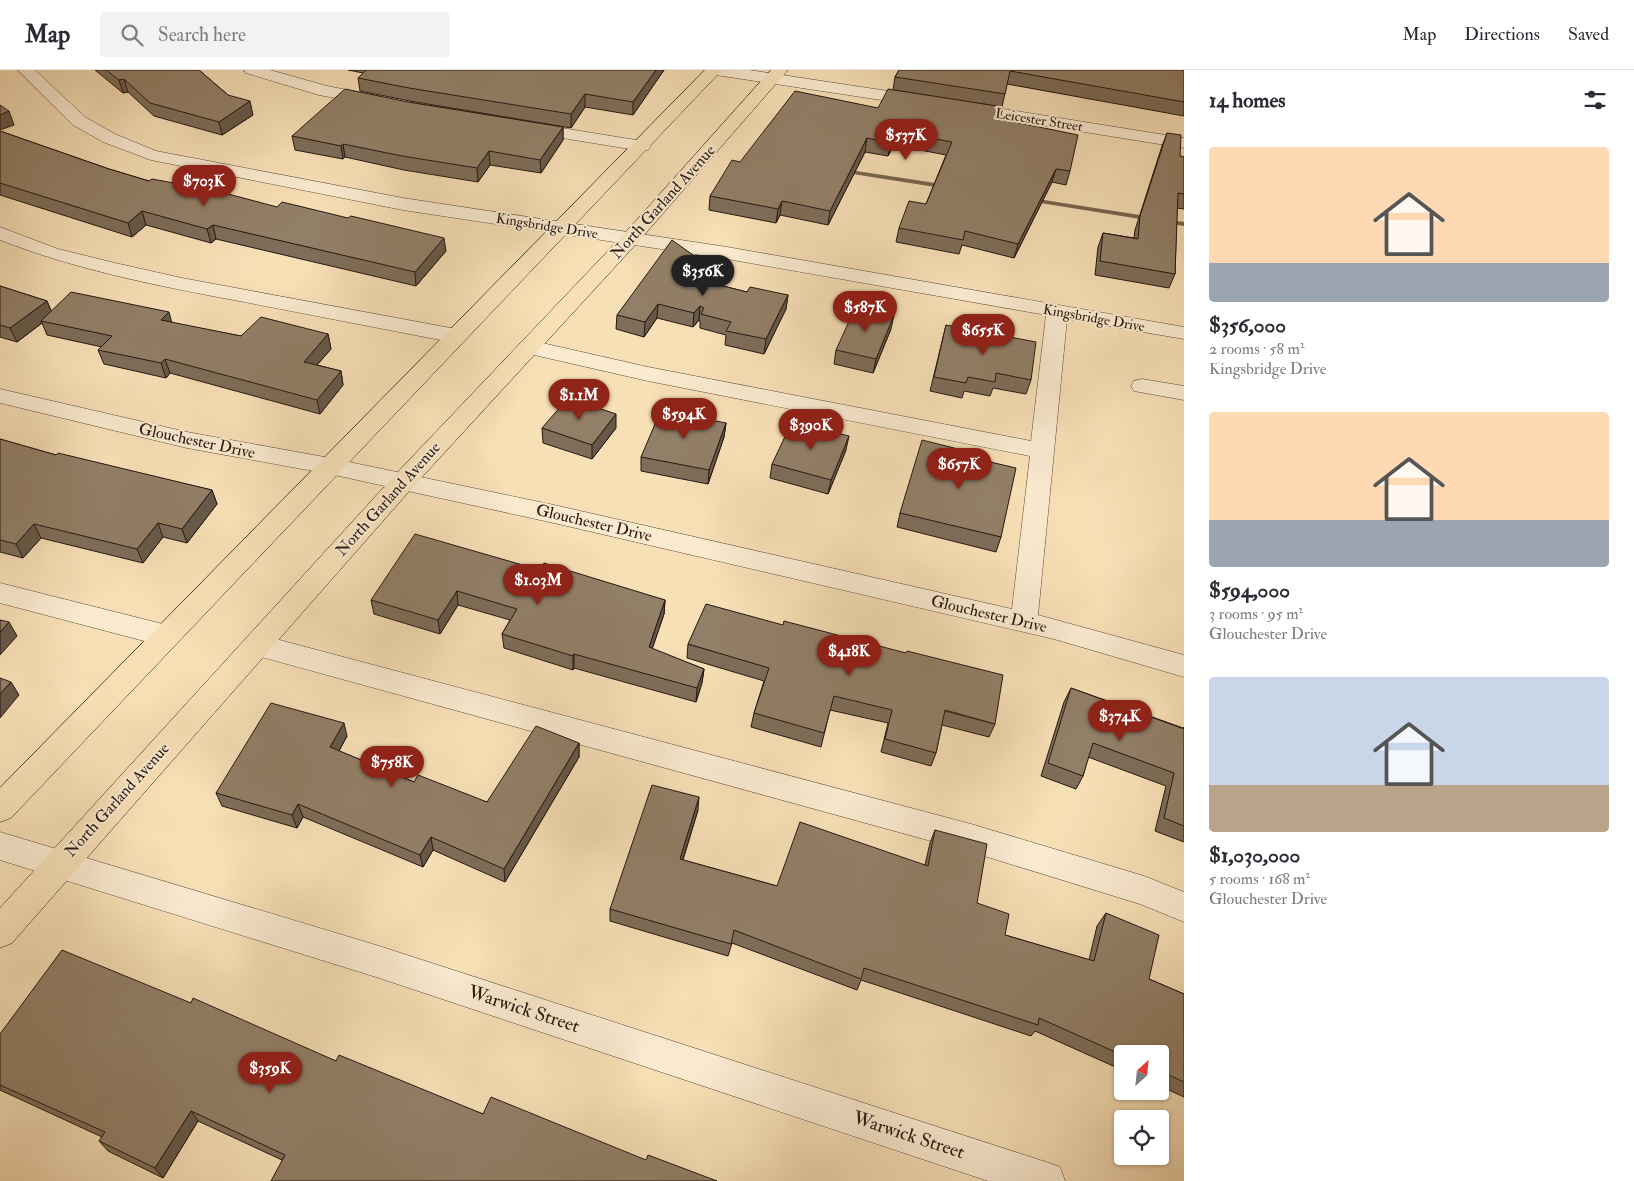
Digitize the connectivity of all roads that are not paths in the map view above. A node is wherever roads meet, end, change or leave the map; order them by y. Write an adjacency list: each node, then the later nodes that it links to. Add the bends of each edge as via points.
1 (26, 70): 9 (street, Kingsbridge Drive, via 79,121 109,138 151,155 394,202)
2 (252, 70): 5 (street, via 325,91)
3 (715, 70): 4 (street, Leicester Street); 8 (main road)
4 (776, 74): 7 (street, Leicester Street); 11 (main road, North Garland Avenue)
5 (391, 104)
6 (508, 124): 8 (street)
7 (1184, 143)
8 (642, 146): 9 (main road)
9 (560, 229): 11 (street, Kingsbridge Drive); 14 (main road)
10 (0, 234): 14 (street, via 51,253 124,272)
11 (631, 238): 12 (street, Kingsbridge Drive, via 727,252); 15 (main road, North Garland Avenue)
12 (1057, 312): 13 (street, Kingsbridge Drive); 19 (street)
13 (1184, 333)
14 (456, 336): 20 (main road)
15 (529, 347): 19 (street, via 648,374); 21 (main road, North Garland Avenue)
16 (1142, 386): 17 (street)
17 (1184, 393)
18 (0, 396): 20 (street, Glouchester Drive, via 187,440)
19 (1042, 451): 23 (street)
20 (330, 466): 21 (street, Glouchester Drive); 24 (main road)
21 (403, 482): 23 (street, Glouchester Drive); 25 (main road, North Garland Avenue)
22 (0, 593): 24 (street)
23 (1024, 622): 26 (street, Glouchester Drive)
24 (167, 636): 27 (main road)
25 (257, 645): 29 (main road, North Garland Avenue); 30 (street, via 971,838 1144,891)
26 (1184, 666)
27 (0, 809)
28 (0, 846): 29 (street, Warwick Street)
29 (60, 864): 31 (main road, North Garland Avenue); 32 (street, Warwick Street, via 386,964)
30 (1184, 907)
31 (0, 932)
32 (1046, 1181)

